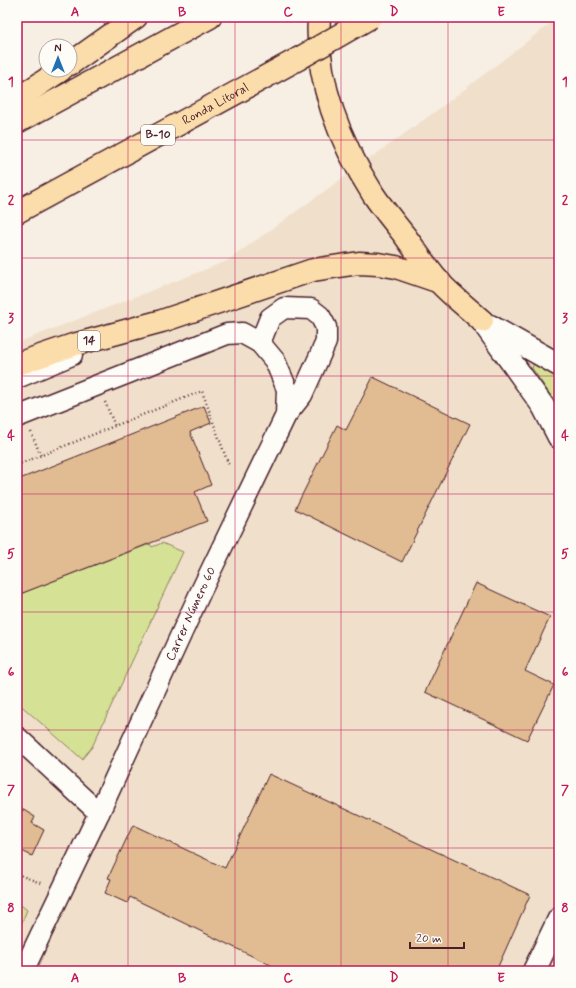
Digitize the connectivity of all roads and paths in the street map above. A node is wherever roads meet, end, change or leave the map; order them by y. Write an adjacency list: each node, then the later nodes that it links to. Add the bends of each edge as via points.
1 (136, 17): 5 (highway)
2 (210, 17): 8 (highway)
3 (319, 17): 10 (highway, via 320,61 331,108 342,136 374,195)
4 (371, 17): 9 (highway, Ronda Litoral / B-10, bridge)
5 (78, 58)
6 (49, 78): 7 (highway)
7 (17, 99)
8 (17, 122)
9 (17, 212)
10 (440, 282): 11 (highway, via 396,267 359,263 338,265 314,270); 12 (highway)
11 (162, 321): 14 (highway, 14, via 74,345); 16 (street)
12 (482, 321): 15 (main road); 21 (main road, via 544,406)
13 (260, 343): 18 (street, Carrer Número 60, via 275,361 287,388); 18 (street, Carrer Número 60, via 270,318 284,308 311,309 320,316 326,327 326,342 302,396); 19 (street, Carrer Número 60, via 242,333 227,334)
14 (17, 364)
15 (559, 365)
16 (17, 378)
17 (105, 401): 20 (path)
18 (286, 415): 26 (street, Carrer Número 60, via 201,591)
19 (24, 424): 22 (path)
20 (115, 426): 22 (path); 24 (path, via 202,391)
21 (559, 437)
22 (41, 456): 23 (path)
23 (17, 465)
24 (229, 466)
25 (17, 737): 26 (street)
26 (99, 813): 30 (street, Carrer Número 60)
27 (17, 874): 28 (path)
28 (42, 884)
29 (559, 919): 31 (main road)
30 (25, 971)
31 (534, 971)

